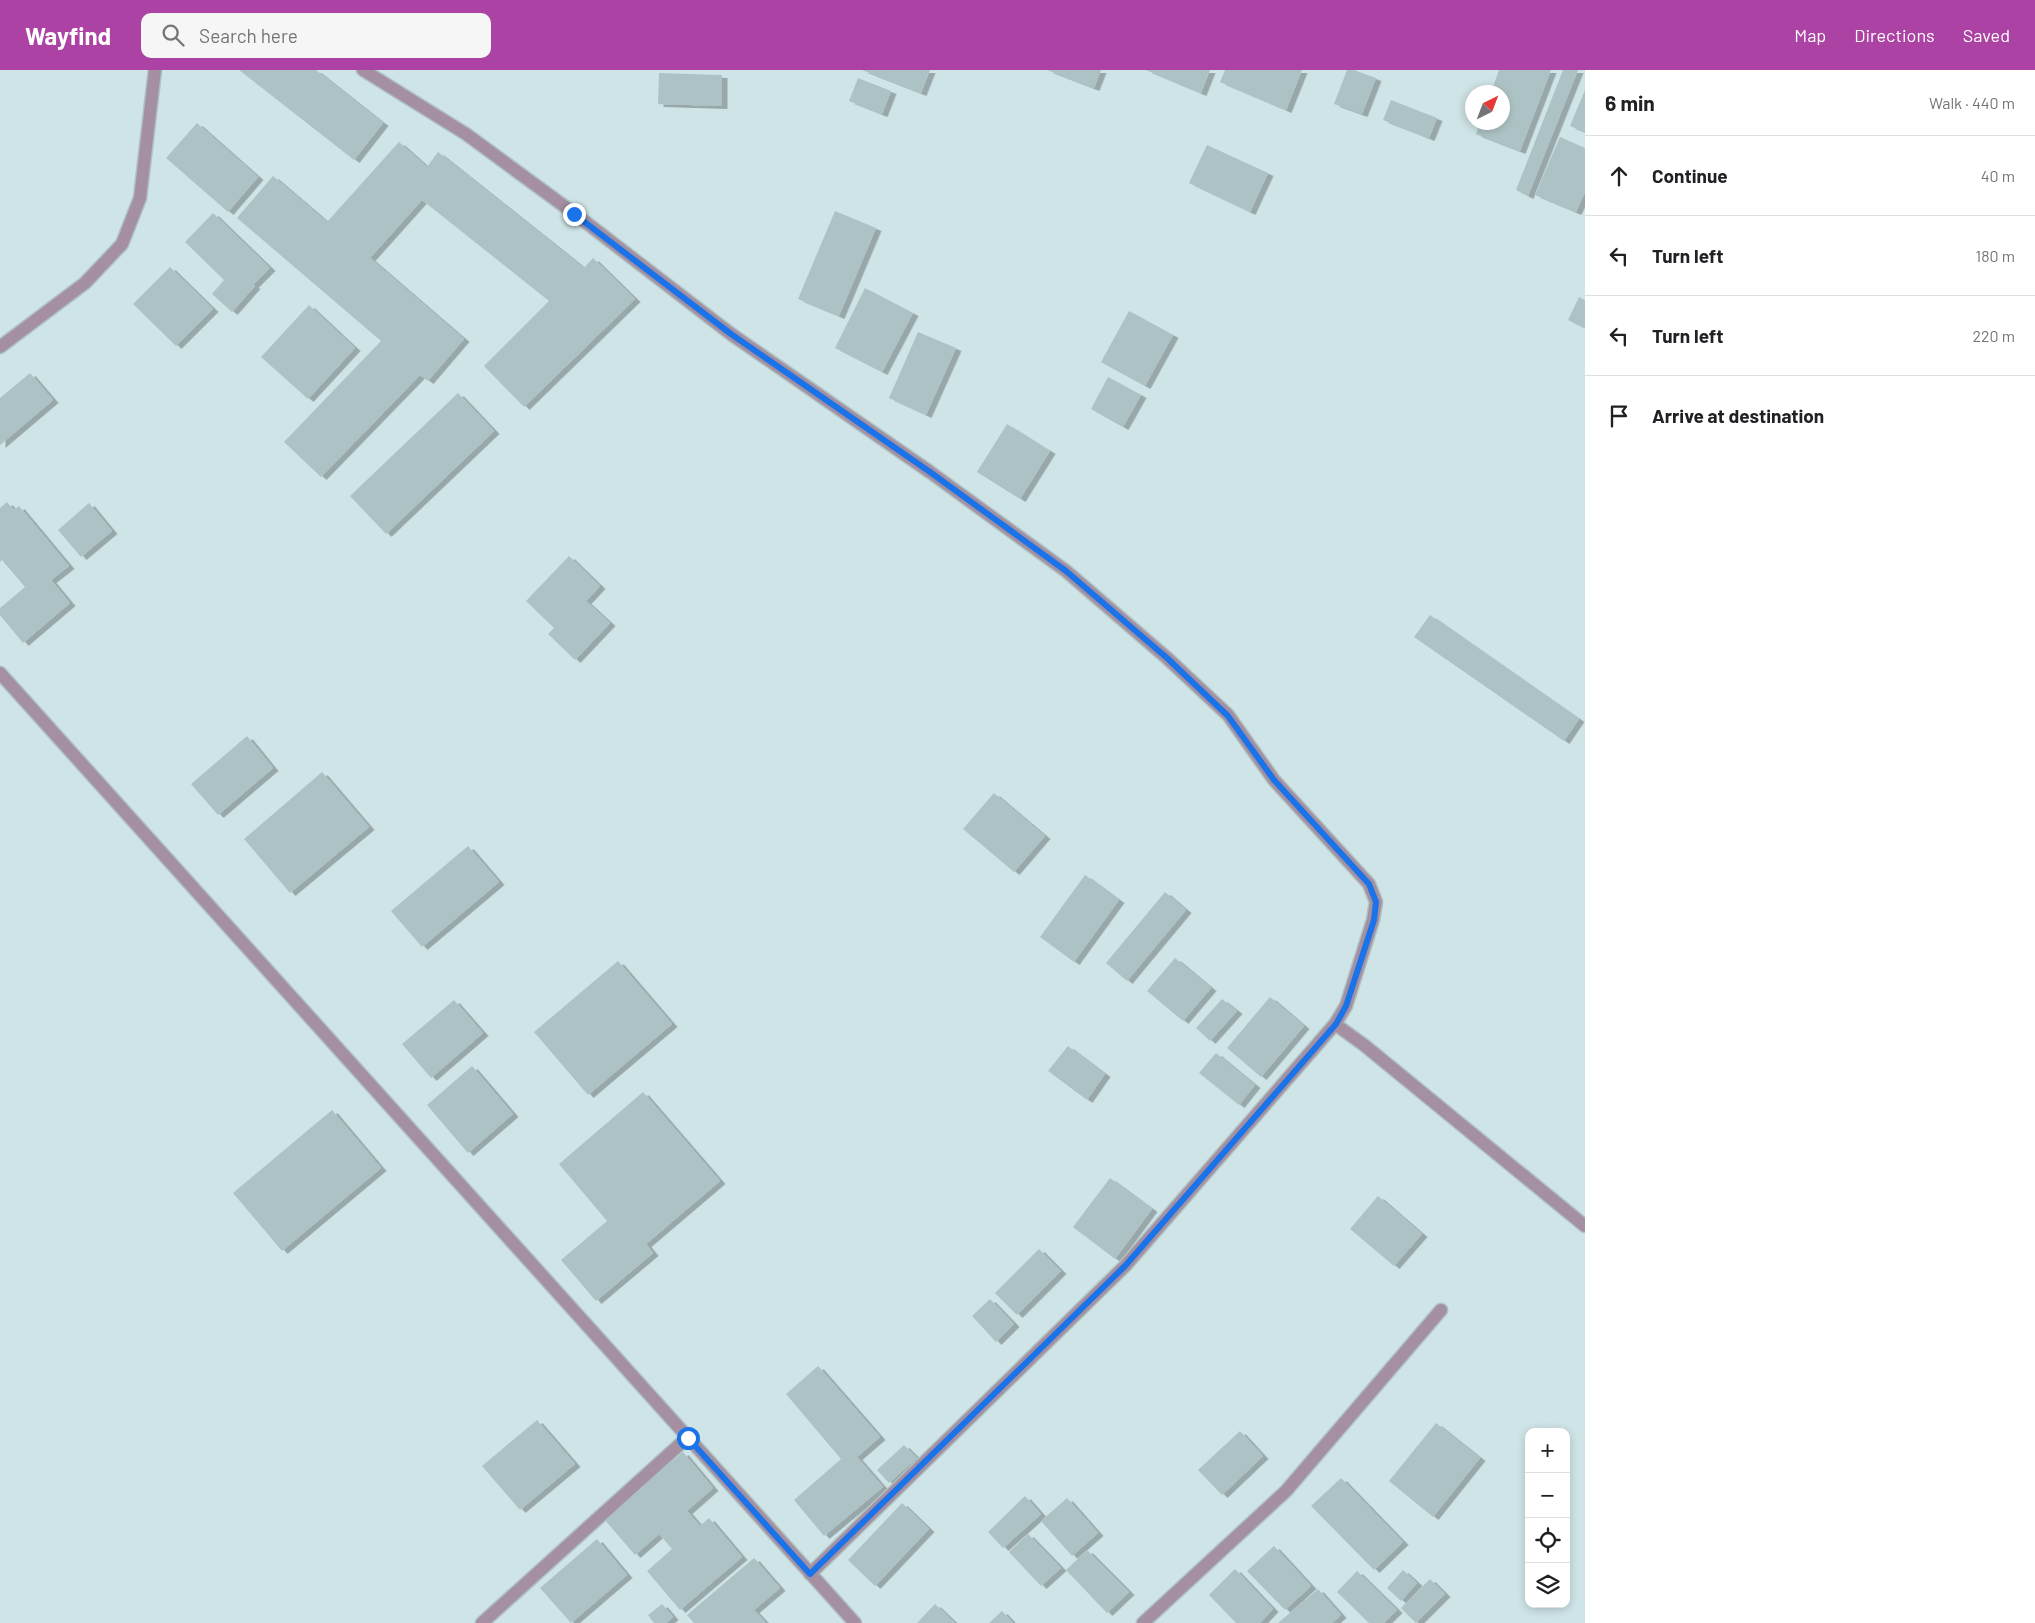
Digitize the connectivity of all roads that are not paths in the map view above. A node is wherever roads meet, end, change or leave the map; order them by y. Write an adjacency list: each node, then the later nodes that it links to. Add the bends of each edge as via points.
1 (155, 70): 3 (street, via 140,198 122,244 85,283)
2 (364, 70): 5 (street, via 466,134 731,334 1066,571 1167,658 1228,716 1274,780 1369,884 1375,896 1374,920 1346,1006)
3 (0, 347)
4 (0, 673): 8 (street)
5 (1336, 1024): 6 (street); 9 (street, via 1125,1266)
6 (1585, 1226)
7 (1440, 1310): 12 (street, via 1286,1491)
8 (688, 1438): 9 (street); 10 (street)
9 (810, 1574): 11 (street)
10 (482, 1623)
11 (855, 1623)
12 (1143, 1623)

